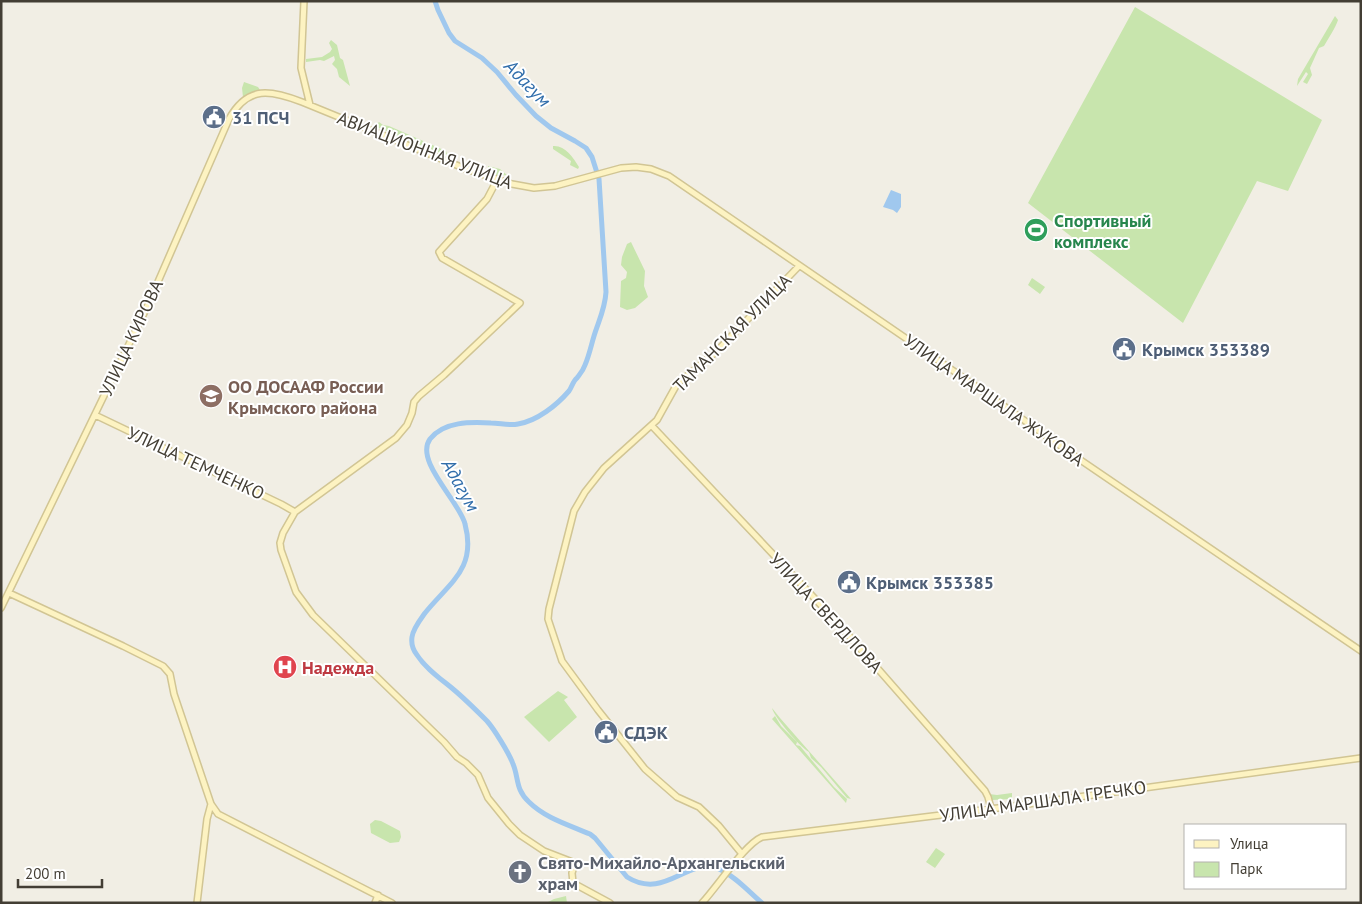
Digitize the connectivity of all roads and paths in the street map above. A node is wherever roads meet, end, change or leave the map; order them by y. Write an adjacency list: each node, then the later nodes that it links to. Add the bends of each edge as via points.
1 (304, 1): 3 (main road, via 301,58)
2 (278, 93): 3 (main road, АВИАЦИОННАЯ УЛИЦА); 7 (main road, УЛИЦА КИРОВА, via 256,95 234,111)
3 (310, 105): 5 (main road, АВИАЦИОННАЯ УЛИЦА)
4 (621, 168): 5 (main road, АВИАЦИОННАЯ УЛИЦА, via 555,186 534,188); 6 (main road, УЛИЦА МАРШАЛА ЖУКОВА, via 644,168 669,176)
5 (497, 180): 9 (main road, via 487,200 439,252 442,258 520,303 414,402 407,425 396,438)
6 (800, 266): 8 (main road, ТАМАНСКАЯ УЛИЦА, via 716,352 677,384); 12 (main road, УЛИЦА МАРШАЛА ЖУКОВА)
7 (95, 415): 9 (main road, УЛИЦА ТЕМЧЕНКО); 10 (main road, УЛИЦА КИРОВА)
8 (652, 426): 15 (main road, УЛИЦА СВЕРДЛОВА, via 836,621 985,791); 16 (main road, ТАМАНСКАЯ УЛИЦА, via 604,468 576,507 548,619 562,661 645,769 677,797 704,812)
9 (295, 512): 21 (main road, via 280,543 296,592 309,610 456,757 478,774 488,798 520,835 544,851 575,863 573,883)
10 (9, 593): 11 (main road, УЛИЦА КИРОВА); 14 (main road, via 163,666 170,674)
11 (1, 608)
12 (1361, 651)
13 (1361, 758): 15 (main road, УЛИЦА МАРШАЛА ГРЕЧКО)
14 (212, 804): 17 (main road, via 221,816); 18 (main road, via 207,819)
15 (990, 808): 16 (main road, УЛИЦА МАРШАЛА ГРЕЧКО, via 762,837)
16 (742, 854): 22 (main road, УЛИЦА МАРШАЛА ГРЕЧКО)
17 (378, 895): 19 (main road); 20 (main road)
18 (197, 903)
19 (375, 903)
20 (392, 903)
21 (610, 903)
22 (702, 903)

